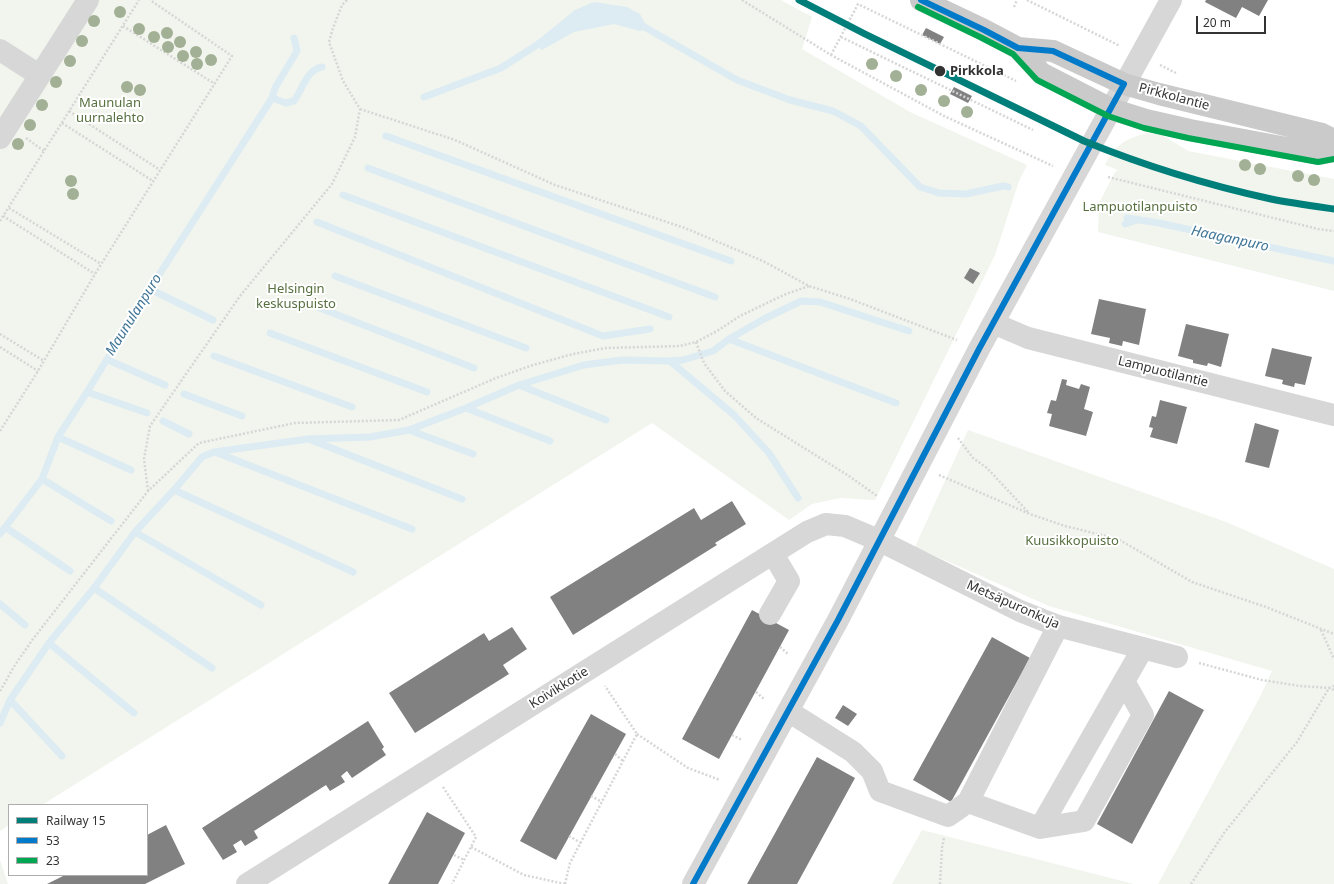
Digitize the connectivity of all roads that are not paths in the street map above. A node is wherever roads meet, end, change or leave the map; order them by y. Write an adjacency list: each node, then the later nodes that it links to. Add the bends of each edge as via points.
1 (88, 0): 6 (street)
2 (921, 0): 4 (main road, Pirkkolantie)
3 (1171, 0): 7 (street)
4 (1018, 48): 7 (main road, Pirkkolantie, via 1053,51); 8 (main road, Pirkkolantie, via 1041,73)
5 (0, 50): 6 (street)
6 (39, 74): 9 (street)
7 (1124, 84): 8 (street); 10 (main road, Pirkkolantie, via 1322,134)
8 (1111, 109): 11 (main road, Pirkkolantie, via 1190,130 1319,154); 12 (street)
9 (0, 138)
10 (1334, 140)
11 (1334, 151)
12 (993, 324): 13 (street, Lampuotilantie, via 1028,338); 14 (street)
13 (1334, 415)
14 (878, 540): 15 (street, Koivikkotie, via 845,526 826,524 807,532); 17 (street, Metsäpuronkuja, via 1020,611); 21 (street)
15 (773, 554): 16 (street, via 789,581); 24 (street, Koivikkotie)
16 (770, 614)
17 (1058, 626): 18 (street, Metsäpuronkuja); 22 (street)
18 (1143, 648): 19 (street, Metsäpuronkuja); 20 (street)
19 (1177, 657)
20 (1124, 681): 23 (street); 23 (street, via 1143,715 1084,821)
21 (788, 711): 22 (street, via 853,752 872,772 880,791 948,816); 25 (street)
22 (968, 802): 23 (street)
23 (1040, 828)
24 (247, 884)
25 (693, 884)

